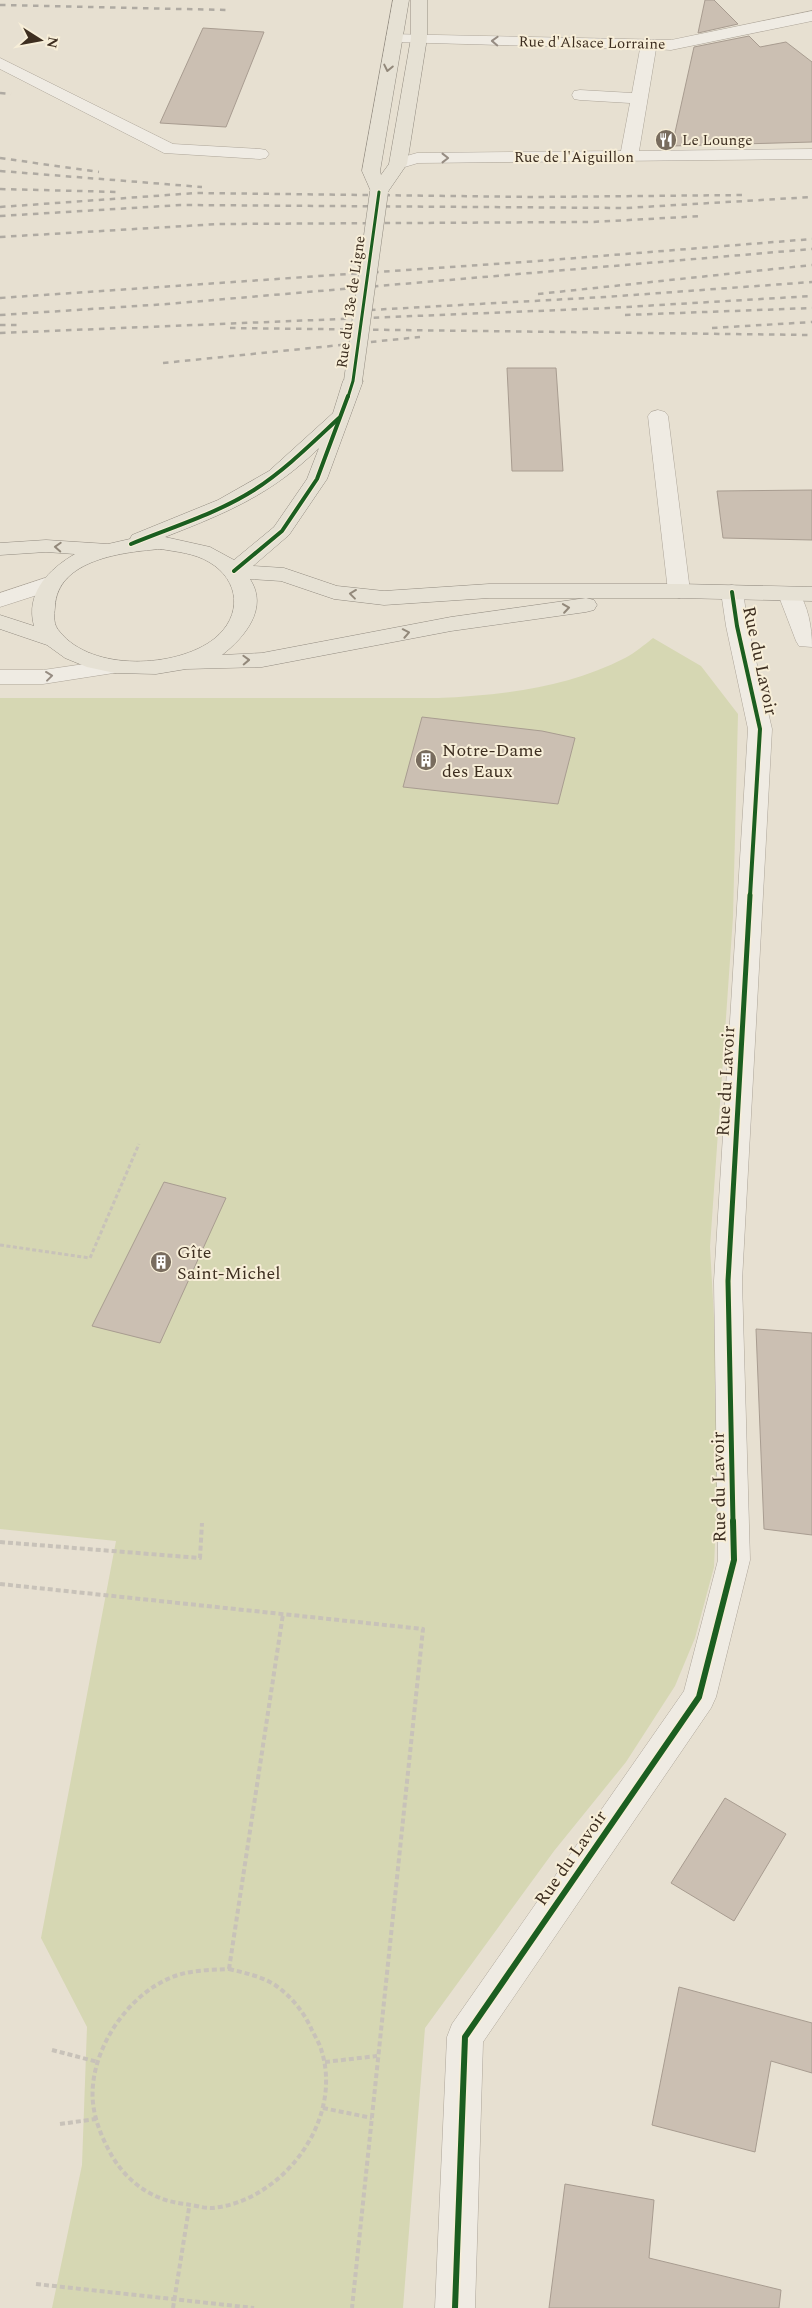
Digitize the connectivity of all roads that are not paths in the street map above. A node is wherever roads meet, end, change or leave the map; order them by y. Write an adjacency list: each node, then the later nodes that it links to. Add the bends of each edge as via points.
1 (401, 1): 4 (main road)
2 (419, 2): 5 (main road, Rue du 13e de Ligne)
3 (812, 16): 6 (street, Rue d'Alsace Lorraine, via 671,45)
4 (394, 38): 5 (street, Rue d'Alsace Lorraine); 14 (main road, one-way to 14, via 371,171)
5 (419, 38): 6 (street, Rue d'Alsace Lorraine, one-way to 5); 13 (main road, Rue du 13e de Ligne)
6 (649, 45): 9 (street)
7 (0, 63): 10 (street, via 170,149)
8 (580, 95): 9 (street)
9 (640, 99): 12 (street)
10 (260, 154)
11 (812, 154): 12 (street, Rue de l'Aiguillon)
12 (629, 157): 13 (street, Rue de l'Aiguillon, one-way to 12, via 417,158)
13 (398, 164): 14 (main road, Rue du 13e de Ligne)
14 (379, 192): 15 (main road, Rue du 13e de Ligne, bridge, via 353,381)
15 (342, 415): 17 (main road, Rue du 13e de Ligne, via 254,491); 20 (main road, Rue du 13e de Ligne, via 317,479 282,531)
16 (658, 416): 22 (street)
17 (131, 544): 19 (main road); 20 (main road, via 161,543 190,548 216,557)
18 (0, 549): 19 (main road, one-way to 18, via 46,546)
19 (107, 549): 21 (main road, via 65,569)
20 (234, 571): 22 (main road, one-way to 20, via 489,591 384,598 334,592 284,575); 30 (main road, via 245,587 247,605 241,623 227,639 206,653)
21 (51, 583): 26 (street); 28 (main road, via 42,602 43,622)
22 (679, 591): 23 (main road); 30 (main road, one-way to 22, via 262,660 451,624)
23 (732, 592): 24 (main road); 33 (street, Rue du Lavoir, via 760,729 728,1281 734,1560 699,1697 465,2037)
24 (789, 594): 25 (main road); 29 (street)
25 (812, 594)
26 (0, 600)
27 (0, 622): 28 (main road)
28 (54, 640): 31 (main road, via 68,652 88,661)
29 (808, 641)
30 (180, 663): 31 (main road, via 141,668)
31 (112, 666): 32 (street, one-way to 31, via 43,678)
32 (0, 677)
33 (455, 2308)

